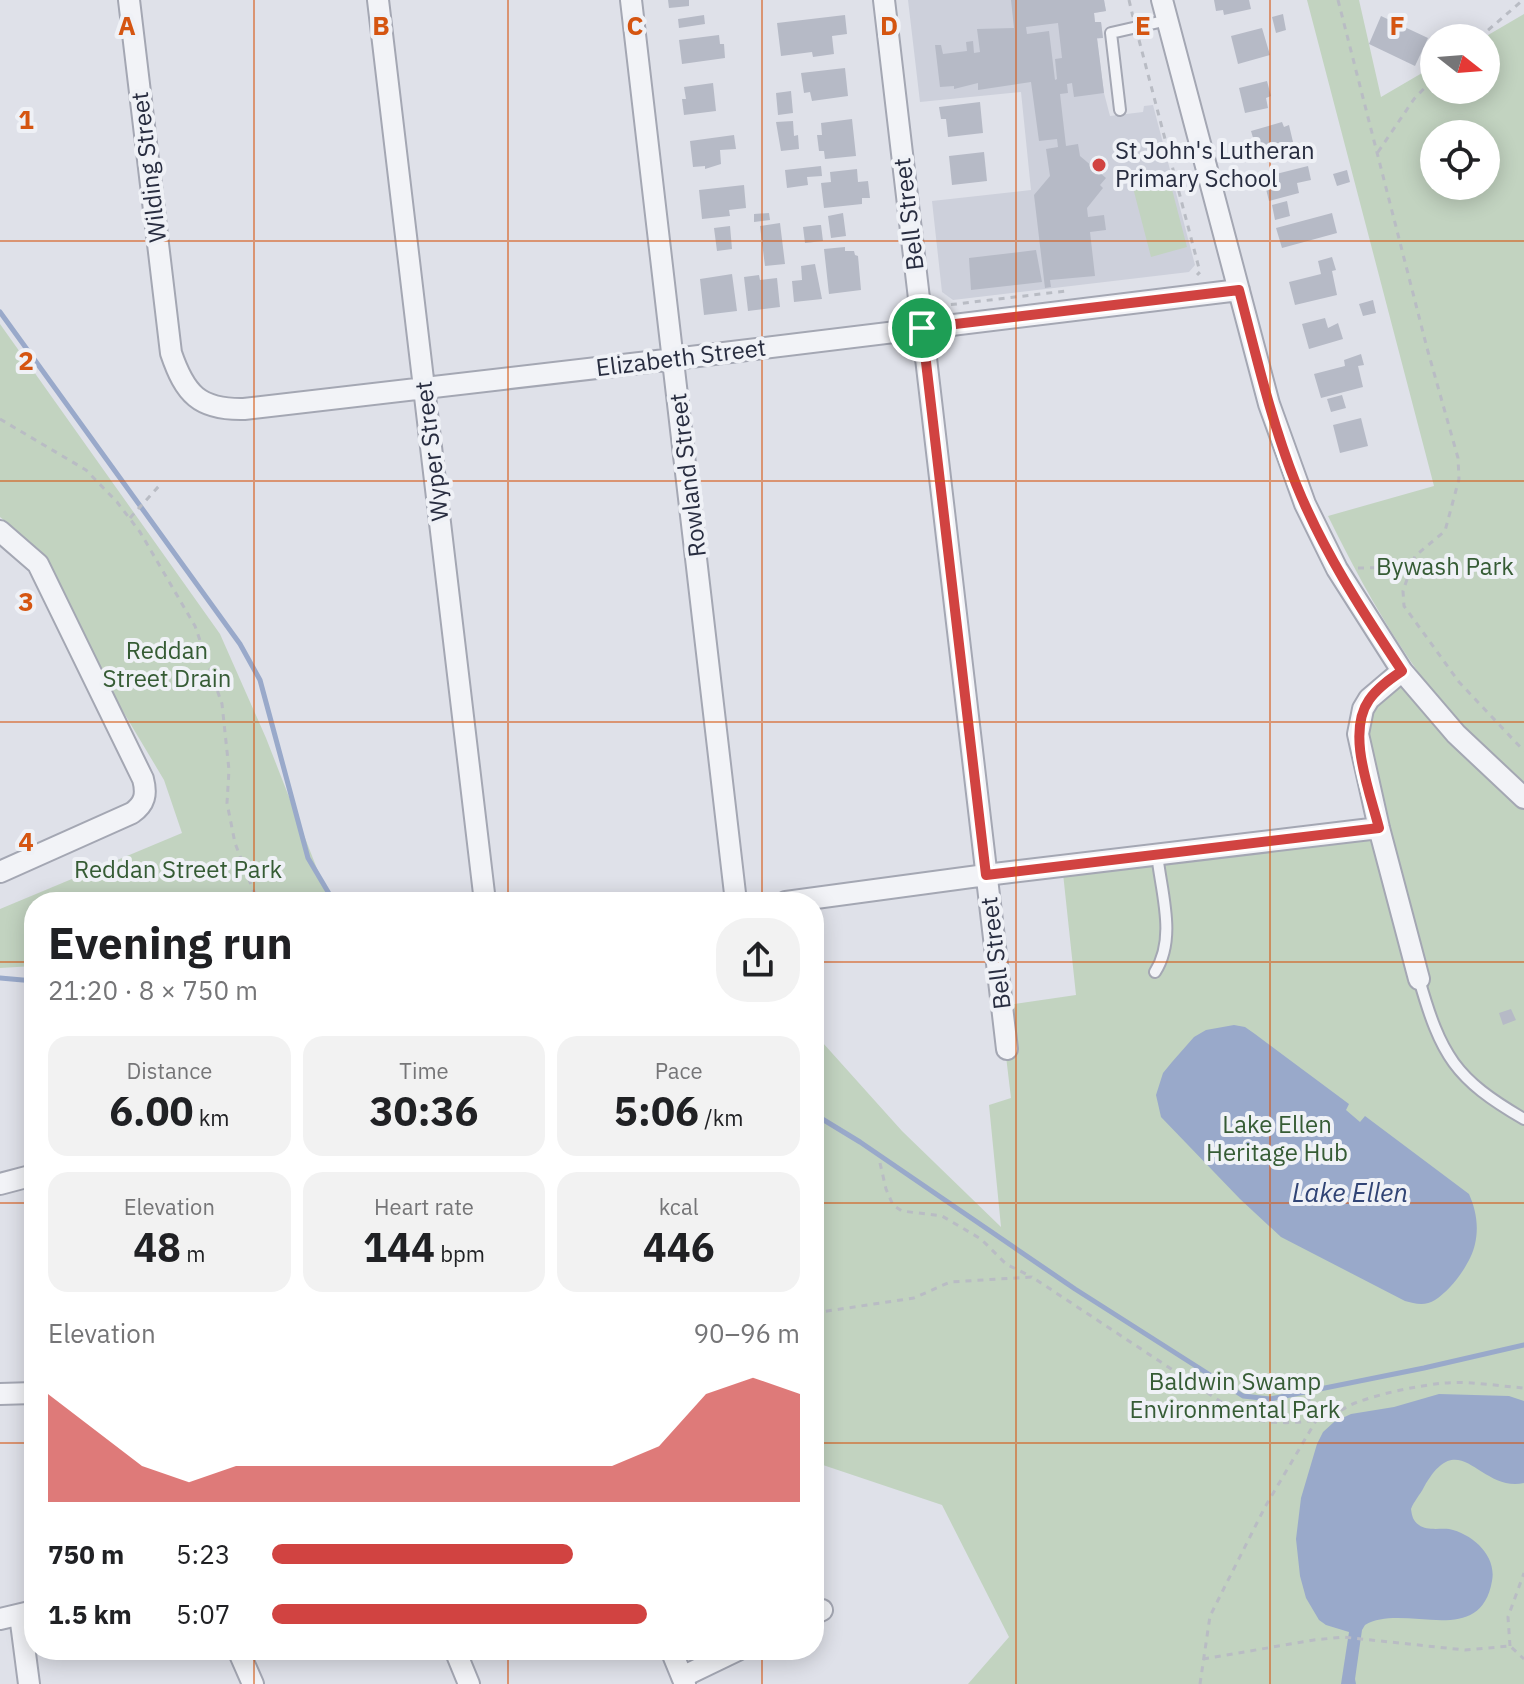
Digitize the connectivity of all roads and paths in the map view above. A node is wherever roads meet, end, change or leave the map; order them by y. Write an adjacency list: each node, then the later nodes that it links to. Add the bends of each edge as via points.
1 (129, 0): 20 (street, Wilding Street)
2 (378, 0): 22 (street, Wyper Street)
3 (631, 0): 21 (street, Rowland Street)
4 (884, 0): 19 (street, Bell Street)
5 (1129, 0): 11 (path)
6 (1162, 0): 9 (street)
7 (1338, 0): 14 (path)
8 (1523, 0): 10 (path)
9 (1168, 20): 11 (lane); 16 (street)
10 (1495, 24)
11 (1136, 27): 13 (lane, via 1111,33); 15 (path, via 1200,272)
12 (1420, 93): 14 (path)
13 (1120, 110)
14 (1378, 152): 27 (path, via 1458,458 1459,479 1445,531 1415,556)
15 (1191, 276)
16 (1239, 290): 19 (street, Elizabeth Street); 28 (street, via 1296,483)
17 (1065, 291): 18 (path)
18 (935, 306)
19 (922, 328): 21 (street, Elizabeth Street); 35 (street, Bell Street)
20 (168, 335): 22 (street, Elizabeth Street, via 184,384 216,408)
21 (674, 359): 22 (street, Elizabeth Street); 38 (street, Rowland Street)
22 (425, 388): 37 (street, Wyper Street)
23 (0, 419): 25 (path, via 86,470)
24 (158, 487): 25 (path)
25 (131, 517): 36 (path, via 195,626 213,673 228,745 227,803 235,843)
26 (0, 531): 34 (street, via 38,564 143,779 145,799 132,813)
27 (1410, 567): 28 (path); 30 (path, via 1403,591 1408,613 1459,682)
28 (1337, 569): 29 (street)
29 (1402, 671): 31 (street, via 1456,734); 32 (street, via 1369,699 1359,722)
30 (1524, 751)
31 (1524, 798)
32 (1379, 828): 33 (street); 41 (street)
33 (1157, 854): 35 (street); 40 (lane, via 1167,939)
34 (0, 872)
35 (986, 875): 39 (street); 42 (street, Bell Street)
36 (254, 892)
37 (484, 892)
38 (735, 892)
39 (824, 897)
40 (1155, 972)
41 (1419, 979): 43 (lane, via 1435,1028 1455,1065 1475,1088)
42 (1007, 1049)
43 (1524, 1119)
44 (880, 1163): 47 (path, via 893,1205 942,1216)
45 (24, 1178): 46 (street)
46 (0, 1184)
47 (1032, 1277): 48 (path, via 950,1282 914,1298); 53 (path, via 1248,1419)
48 (824, 1312)
49 (1307, 1387): 53 (path)
50 (1524, 1388): 53 (path, via 1444,1383 1353,1403)
51 (24, 1393): 52 (street)
52 (0, 1394)
53 (1317, 1419): 58 (path, via 1210,1616)
54 (1524, 1573): 56 (path, via 1508,1617)
55 (18, 1615): 57 (street)
56 (1510, 1646): 58 (path, via 1465,1650 1343,1637); 59 (path)
57 (24, 1653)
58 (1203, 1659): 69 (path)
59 (1524, 1659)
60 (25, 1660): 66 (street)
61 (242, 1660): 67 (street)
62 (459, 1660): 68 (street)
63 (675, 1660): 65 (street)
64 (720, 1660): 65 (street)
65 (684, 1680)
66 (29, 1684)
67 (253, 1684)
68 (469, 1684)
69 (1200, 1684)

